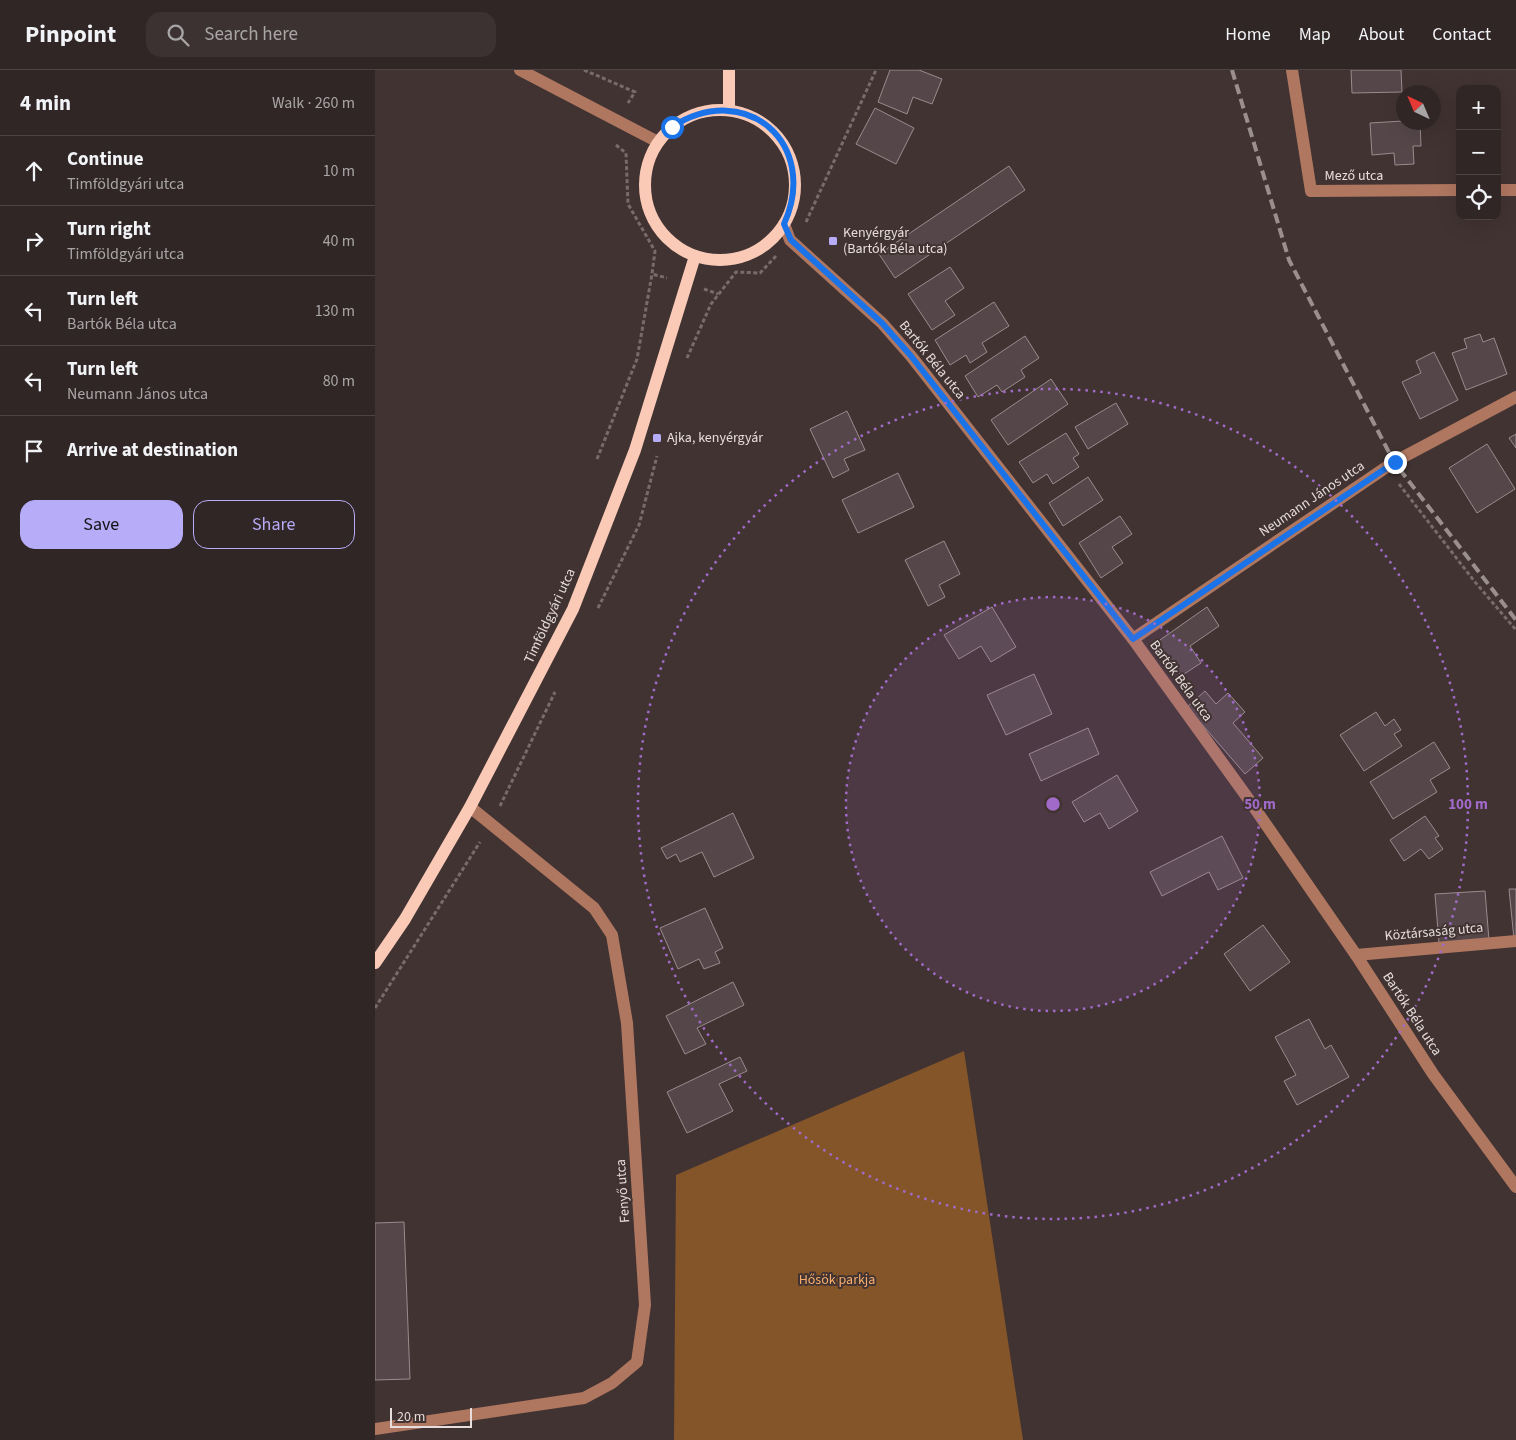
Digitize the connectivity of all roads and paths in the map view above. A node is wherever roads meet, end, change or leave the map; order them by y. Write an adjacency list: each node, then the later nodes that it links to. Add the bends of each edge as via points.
1 (520, 70): 7 (street)
2 (584, 70): 7 (path, via 635,92)
3 (729, 70): 6 (main road)
4 (876, 70): 13 (path)
5 (1292, 70): 9 (street, Mező utca, via 1311,191)
6 (729, 110): 8 (main road, via 708,110 689,116); 12 (main road, via 747,114 764,123 788,152 795,188 792,207)
7 (618, 121): 8 (street); 15 (path, via 611,141 626,153 628,204 655,251)
8 (658, 142): 14 (main road, via 648,163 645,186 648,208 659,228 675,245)
9 (1456, 190)
10 (1501, 190): 11 (street)
11 (1516, 190)
12 (784, 224): 14 (main road, via 771,240 735,258 715,260); 22 (street, Bartók Béla utca, via 791,240 882,323 911,356)
13 (803, 227)
14 (695, 256): 16 (main road, Timföldgyári utca)
15 (652, 274): 16 (path); 19 (path, via 637,360)
16 (687, 283): 17 (path); 23 (main road, Timföldgyári utca, via 635,450 573,609)
17 (718, 294)
18 (1516, 397): 20 (street, Neumann János utca)
19 (597, 459)
20 (1386, 467): 21 (path); 22 (street, Neumann János utca)
21 (1516, 630)
22 (1133, 639): 25 (street, Bartók Béla utca)
23 (470, 807): 26 (main road, Timföldgyári utca, via 405,919); 28 (street, Fenyő utca, via 594,908 611,935 627,1023 645,1305 637,1362 612,1383 584,1398)
24 (1516, 941): 25 (street, Köztársaság utca)
25 (1355, 955): 27 (street, Bartók Béla utca, via 1433,1074)
26 (375, 963)
27 (1516, 1187)
28 (375, 1429)

